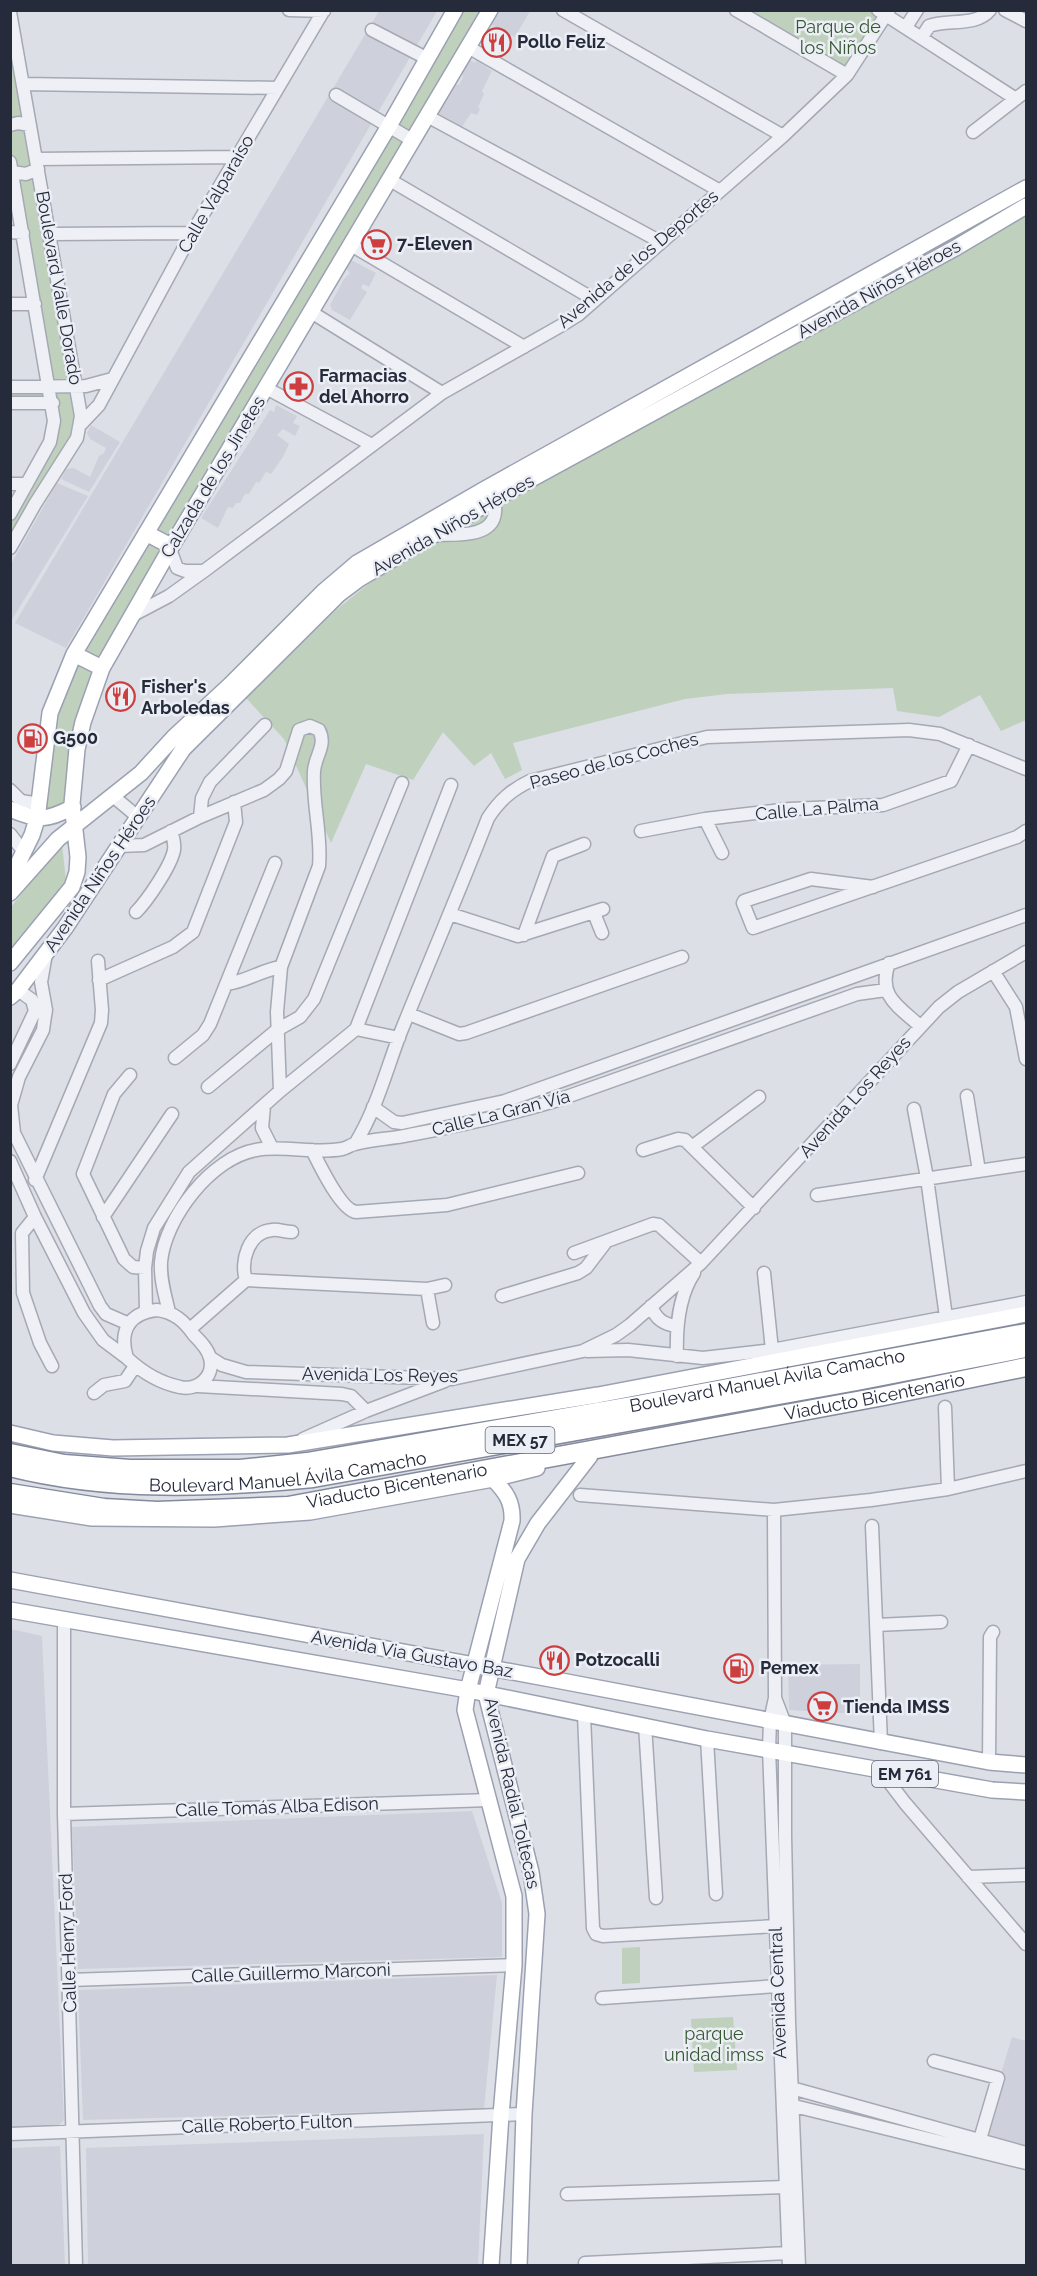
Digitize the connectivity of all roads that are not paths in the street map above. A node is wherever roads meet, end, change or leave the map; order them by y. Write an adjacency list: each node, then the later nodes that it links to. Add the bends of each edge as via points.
1 (288, 10): 9 (street)
2 (455, 10): 17 (main road, Calzada de los Jinetes)
3 (490, 10): 16 (main road, Calzada de los Jinetes)
4 (563, 10): 29 (street)
5 (736, 10): 18 (street)
6 (917, 10): 13 (street)
7 (990, 10): 15 (street, via 971,21 929,26)
8 (1005, 10): 12 (street)
9 (324, 11): 20 (street, Calle Valparaíso)
10 (10, 12): 19 (street, Boulevard Valle Dorado)
11 (885, 12): 13 (street); 18 (street, Avenida de los Deportes)
12 (1026, 21)
13 (906, 27): 15 (street)
14 (372, 30): 17 (street)
15 (922, 37): 23 (street)
16 (468, 47): 24 (main road, Calzada de los Jinetes); 36 (street)
17 (428, 59): 27 (main road, Calzada de los Jinetes)
18 (847, 75): 29 (street, Avenida de los Deportes)
19 (23, 84): 20 (street); 26 (street, Boulevard Valle Dorado)
20 (278, 88): 31 (street, Calle Valparaíso)
21 (1026, 91): 23 (street)
22 (336, 95): 27 (street)
23 (1016, 99): 28 (street)
24 (428, 116): 30 (main road, Calzada de los Jinetes); 42 (street)
25 (10, 125): 26 (street)
26 (30, 125): 32 (street, Boulevard Valle Dorado)
27 (389, 126): 30 (street); 66 (main road, Calzada de los Jinetes)
28 (973, 132)
29 (783, 136): 36 (street, Avenida de los Deportes)
30 (412, 140): 34 (main road, Calzada de los Jinetes)
31 (237, 157): 32 (street); 40 (street, Calle Valparaíso)
32 (37, 164): 33 (street, via 26,174); 41 (street, Boulevard Valle Dorado)
33 (11, 167): 39 (street, Boulevard Valle Dorado)
34 (390, 180): 43 (main road, Calzada de los Jinetes); 45 (street)
35 (1026, 188): 38 (main road, Avenida Niños Héroes)
36 (720, 191): 42 (street, Avenida de los Deportes)
37 (1026, 206): 44 (main road, Avenida Niños Héroes)
38 (948, 231): 44 (street); 64 (main road, Avenida Niños Héroes)
39 (17, 232): 47 (street, Boulevard Valle Dorado)
40 (192, 233): 41 (street); 50 (street, Calle Valparaíso)
41 (49, 234): 51 (street, Boulevard Valle Dorado)
42 (662, 242): 45 (street, Avenida de los Deportes)
43 (351, 245): 48 (main road, Calzada de los Jinetes); 49 (street)
44 (957, 247): 64 (main road, Avenida Niños Héroes)
45 (595, 300): 49 (street, Avenida de los Deportes, via 562,326)
46 (10, 304): 47 (street)
47 (35, 304): 54 (street, Boulevard Valle Dorado)
48 (311, 312): 53 (main road, Calzada de los Jinetes); 55 (street)
49 (524, 347): 55 (street, Avenida de los Deportes)
50 (112, 379): 51 (street, via 95,386); 58 (street, Calle Valparaíso, via 99,405)
51 (76, 386): 54 (street); 58 (street, Boulevard Valle Dorado)
52 (10, 387): 54 (street)
53 (266, 387): 60 (street); 68 (main road, Calzada de los Jinetes)
54 (50, 388): 57 (street, Boulevard Valle Dorado)
55 (442, 393): 60 (street, Avenida de los Deportes)
56 (10, 403): 57 (street)
57 (53, 404): 59 (street, Boulevard Valle Dorado)
58 (81, 424): 61 (street, Boulevard Valle Dorado)
59 (50, 442): 61 (street); 63 (street, Boulevard Valle Dorado)
60 (372, 445): 69 (street, Avenida de los Deportes)
61 (69, 453): 67 (street, Boulevard Valle Dorado)
62 (10, 484): 63 (street)
63 (27, 484): 65 (street, Boulevard Valle Dorado)
64 (489, 494): 79 (main road, Avenida Niños Héroes, via 357,563); 84 (main road, Avenida Niños Héroes, via 434,535 339,594 183,749)
65 (10, 514)
66 (146, 533): 68 (main road); 71 (main road, Calzada de los Jinetes)
67 (10, 548)
68 (170, 549): 69 (street, via 177,568); 70 (main road, Calzada de los Jinetes)
69 (204, 571): 70 (street, Avenida de los Deportes, via 169,596)
70 (132, 615): 72 (main road, Calzada de los Jinetes)
71 (74, 654): 72 (main road); 83 (main road, Calzada de los Jinetes, via 50,713)
72 (102, 668): 81 (main road, Calzada de los Jinetes, via 77,749)
73 (265, 724): 85 (street, via 210,782 202,798)
74 (969, 745): 75 (street, Paseo de los Coches); 86 (street, Calle La Palma, via 951,781 883,805 790,809); 101 (street, Paseo de los Coches, via 940,734 909,730 715,737 530,782 507,795 492,811)
75 (1026, 769)
76 (402, 783): 122 (street, via 314,999 300,1017)
77 (451, 785): 121 (street)
78 (10, 790): 83 (street)
79 (114, 796): 84 (street); 87 (main road, Avenida Niños Héroes)
80 (234, 802): 85 (street); 111 (street, via 279,779 290,762 299,730 310,726 320,730 323,745 314,773 319,866); 113 (street, via 236,822 193,932 173,947)
81 (73, 807): 83 (main road, via 53,818); 87 (main road, Calzada de los Jinetes)
82 (10, 809): 83 (main road)
83 (38, 812): 94 (main road, Calzada de los Jinetes)
84 (138, 817): 92 (main road, Avenida Niños Héroes)
85 (200, 817): 88 (street)
86 (705, 819): 89 (street, Calle La Palma); 95 (street)
87 (74, 825): 99 (main road, Avenida Niños Héroes); 109 (main road, Calzada de los Jinetes, via 78,857 72,887)
88 (171, 831): 92 (street, via 144,845); 100 (street, via 173,854)
89 (641, 831)
90 (1026, 831): 98 (street)
91 (10, 834): 94 (street)
92 (122, 841): 106 (main road, Avenida Niños Héroes)
93 (584, 844): 104 (street, via 553,856)
94 (24, 852): 97 (main road, Calzada de los Jinetes)
95 (722, 853)
96 (276, 863): 114 (street)
97 (10, 880)
98 (873, 887): 98 (street, via 753,928 742,903 811,879)
99 (10, 892)
100 (136, 912)
101 (450, 914): 104 (street, via 511,935); 118 (street, Paseo de los Coches)
102 (1026, 915): 110 (street, Calle La Gran Vía)
103 (602, 933): 104 (street, via 599,911)
104 (524, 935)
105 (1026, 952): 112 (street, Avenida Los Reyes)
106 (46, 954): 116 (main road, Avenida Niños Héroes); 117 (street)
107 (682, 957): 118 (street, via 466,1033 452,1032)
108 (99, 961): 113 (street)
109 (10, 963)
110 (889, 963): 115 (street); 135 (street, Calle La Gran Vía, via 506,1101 402,1123)
111 (280, 968): 114 (street); 122 (street)
112 (993, 971): 119 (street, Avenida Los Reyes, via 958,992); 120 (street)
113 (99, 980): 148 (street, via 102,1010 97,1035)
114 (226, 984): 126 (street, via 207,1030)
115 (886, 990): 119 (street, via 890,999); 138 (street, Calle La Gran Vía, via 857,994 546,1104)
116 (14, 993): 117 (street)
117 (37, 997): 128 (street, via 33,1017); 148 (street, via 46,1010 43,1030 19,1077 11,1105 14,1133)
118 (409, 1014): 124 (street, Paseo de los Coches)
119 (920, 1026): 150 (street, Avenida Los Reyes)
120 (1024, 1026): 127 (street)
121 (356, 1029): 123 (street); 131 (street)
122 (278, 1030): 130 (street); 131 (street)
123 (373, 1032): 124 (street); 125 (street)
124 (399, 1038): 125 (street, Paseo de los Coches)
125 (393, 1055): 135 (street, Paseo de los Coches)
126 (175, 1058)
127 (1026, 1059)
128 (10, 1064)
129 (130, 1075): 152 (street, via 114,1094 83,1170)
130 (208, 1087)
131 (280, 1091): 134 (street)
132 (967, 1096): 145 (street)
133 (759, 1097): 139 (street)
134 (264, 1106): 140 (street, via 262,1128); 157 (street, via 189,1172 154,1228)
135 (373, 1107): 138 (street, Paseo de los Coches)
136 (914, 1109): 147 (street)
137 (172, 1114): 152 (street)
138 (355, 1144): 141 (street, Calle La Gran Vía)
139 (693, 1146): 142 (street, via 682,1139); 150 (street)
140 (272, 1148): 141 (street, Calle La Gran Vía); 166 (street, Calle La Gran Vía, via 240,1154 215,1169 175,1221 167,1235 161,1264)
141 (312, 1150): 146 (street, via 349,1210 356,1212 447,1205)
142 (644, 1150)
143 (10, 1161): 151 (street)
144 (1026, 1164): 145 (street)
145 (979, 1171): 147 (street)
146 (578, 1173)
147 (927, 1178): 149 (street); 168 (street)
148 (35, 1180): 170 (street, via 100,1306 106,1314)
149 (817, 1195)
150 (754, 1208): 156 (street, Avenida Los Reyes)
151 (35, 1217): 179 (street, via 93,1328); 180 (street, via 22,1233 23,1293)
152 (103, 1218): 157 (street, via 124,1259 133,1267)
153 (292, 1232): 159 (street, via 269,1230 256,1238 243,1258)
154 (606, 1242): 155 (street); 156 (street, via 659,1225); 162 (street, via 578,1273)
155 (574, 1253)
156 (701, 1263): 164 (street, Avenida Los Reyes); 171 (street, Avenida Los Reyes, via 687,1289)
157 (145, 1268): 165 (street)
158 (764, 1273): 175 (street)
159 (246, 1280): 161 (street); 172 (street)
160 (445, 1286): 161 (street)
161 (427, 1289): 169 (street)
162 (502, 1296)
163 (1026, 1302): 168 (street, Boulevard Manuel Ávila Camacho)
164 (651, 1306): 171 (street, via 659,1320); 176 (street, Avenida Los Reyes, via 623,1330)
165 (146, 1311): 166 (street); 170 (street)
166 (169, 1311): 172 (street)
167 (1026, 1314): 189 (main road, Boulevard Manuel Ávila Camacho, via 598,1395)
168 (946, 1317): 175 (street, Boulevard Manuel Ávila Camacho)
169 (433, 1323)
170 (129, 1324): 179 (street, via 123,1338)
171 (676, 1326): 177 (street, Avenida Los Reyes)
172 (190, 1329): 178 (street)
173 (1026, 1333): 190 (highway, Boulevard Manuel Ávila Camacho / MEX 57, via 307,1462 240,1468 130,1469 64,1464)
174 (1026, 1348): 192 (highway, Boulevard Manuel Ávila Camacho / MEX 57, via 313,1478 246,1485 173,1486 99,1482)
175 (772, 1350): 177 (street, Boulevard Manuel Ávila Camacho, via 703,1358)
176 (583, 1351): 177 (street, Boulevard Manuel Ávila Camacho, via 628,1350); 183 (street, Avenida Los Reyes)
177 (677, 1356)
178 (210, 1358): 183 (street, Avenida Los Reyes, via 246,1372); 184 (street, via 208,1376)
179 (131, 1362): 184 (street, via 171,1385); 185 (street, via 125,1381 104,1385)
180 (52, 1366)
181 (1026, 1367): 196 (highway, Viaducto Bicentenario, via 288,1506 157,1511 104,1508)
182 (1026, 1374): 191 (main road, Boulevard Manuel Ávila Camacho)
183 (452, 1378): 187 (street)
184 (198, 1386): 187 (street, Avenida Los Reyes, via 342,1394 351,1396)
185 (94, 1393)
186 (945, 1407): 195 (street)
187 (366, 1411): 189 (street)
188 (10, 1433): 189 (main road, Boulevard Manuel Ávila Camacho, via 53,1443 113,1448)
189 (288, 1445)
190 (10, 1453)
191 (590, 1456): 194 (main road, Boulevard Manuel Ávila Camacho); 208 (main road, Avenida Radial Toltecas, via 538,1523 517,1559)
192 (10, 1467)
193 (1026, 1471): 195 (street)
194 (493, 1479): 198 (main road, Boulevard Manuel Ávila Camacho, via 310,1512 214,1519 92,1518); 207 (main road, Avenida Radial Toltecas, via 509,1498 512,1521)
195 (948, 1489): 199 (street)
196 (10, 1493)
197 (580, 1495): 199 (street)
198 (10, 1505)
199 (774, 1510): 211 (street)
200 (872, 1526): 205 (street)
201 (10, 1581): 207 (main road, Avenida Via Gustavo Baz)
202 (10, 1610): 203 (main road, Avenida Via Gustavo Baz)
203 (64, 1620): 209 (main road, Avenida Via Gustavo Baz); 224 (street, Calle Henry Ford)
204 (941, 1622): 205 (street)
205 (876, 1625): 217 (street)
206 (993, 1632): 219 (street)
207 (475, 1666): 208 (main road, Avenida Via Gustavo Baz); 209 (main road, Avenida Radial Toltecas)
208 (491, 1669): 210 (main road, Avenida Radial Toltecas); 213 (main road, Avenida Via Gustavo Baz)
209 (468, 1690): 210 (main road, Avenida Via Gustavo Baz); 223 (main road, Avenida Radial Toltecas, via 466,1717)
210 (486, 1694): 212 (main road, Avenida Via Gustavo Baz); 238 (main road, Avenida Radial Toltecas, via 535,1892 537,1914)
211 (775, 1698): 213 (street, Avenida Central); 214 (street)
212 (584, 1715): 215 (main road, Avenida Via Gustavo Baz); 229 (street, via 596,1934)
213 (770, 1721): 214 (main road, Avenida Via Gustavo Baz); 218 (street, Avenida Central)
214 (785, 1724): 217 (main road, Avenida Via Gustavo Baz / EM 761); 218 (street, Avenida Central)
215 (645, 1725): 216 (main road, Avenida Via Gustavo Baz); 228 (street)
216 (707, 1739): 218 (main road, Avenida Via Gustavo Baz); 227 (street)
217 (881, 1743): 219 (main road, Avenida Via Gustavo Baz / EM 761)
218 (777, 1751): 221 (main road, Avenida Via Gustavo Baz / EM 761); 229 (street, Avenida Central); 236 (street, Avenida Central, via 789,2022)
219 (989, 1762): 220 (main road, Avenida Via Gustavo Baz / EM 761)
220 (1026, 1765)
221 (880, 1770): 222 (main road, Avenida Via Gustavo Baz / EM 761, via 992,1790); 226 (street)
222 (1026, 1792)
223 (490, 1800): 224 (street, Calle Tomás Alba Edison); 231 (main road, Avenida Radial Toltecas, via 514,1896)
224 (64, 1814): 232 (street, Calle Henry Ford)
225 (1026, 1875): 226 (street)
226 (968, 1877): 230 (street)
227 (716, 1894)
228 (656, 1898)
229 (776, 1926): 233 (street, Avenida Central)
230 (1026, 1944)
231 (514, 1965): 232 (street, Calle Guillermo Marconi); 239 (main road, Avenida Radial Toltecas)
232 (69, 1980): 240 (street, Calle Henry Ford)
233 (778, 1986): 234 (street); 236 (street, Avenida Central)
234 (602, 1998)
235 (934, 2061): 242 (street, via 998,2078)
236 (787, 2087): 237 (street, Avenida Central); 242 (street)
237 (788, 2104): 242 (street); 245 (street, Avenida Central); 252 (street, Avenida Central)
238 (524, 2114): 239 (street, Calle Roberto Fulton); 251 (main road, Avenida Radial Toltecas)
239 (501, 2115): 240 (street, Calle Roberto Fulton); 250 (main road, Avenida Radial Toltecas)
240 (73, 2132): 241 (street, Calle Roberto Fulton); 249 (street, Calle Henry Ford)
241 (10, 2134)
242 (978, 2146): 243 (street); 244 (street)
243 (1026, 2153)
244 (1026, 2163)
245 (786, 2187): 246 (street); 247 (street, Avenida Central)
246 (567, 2194)
247 (788, 2259): 248 (street)
248 (585, 2263)
249 (76, 2265)
250 (491, 2265)
251 (519, 2265)
252 (799, 2265)

